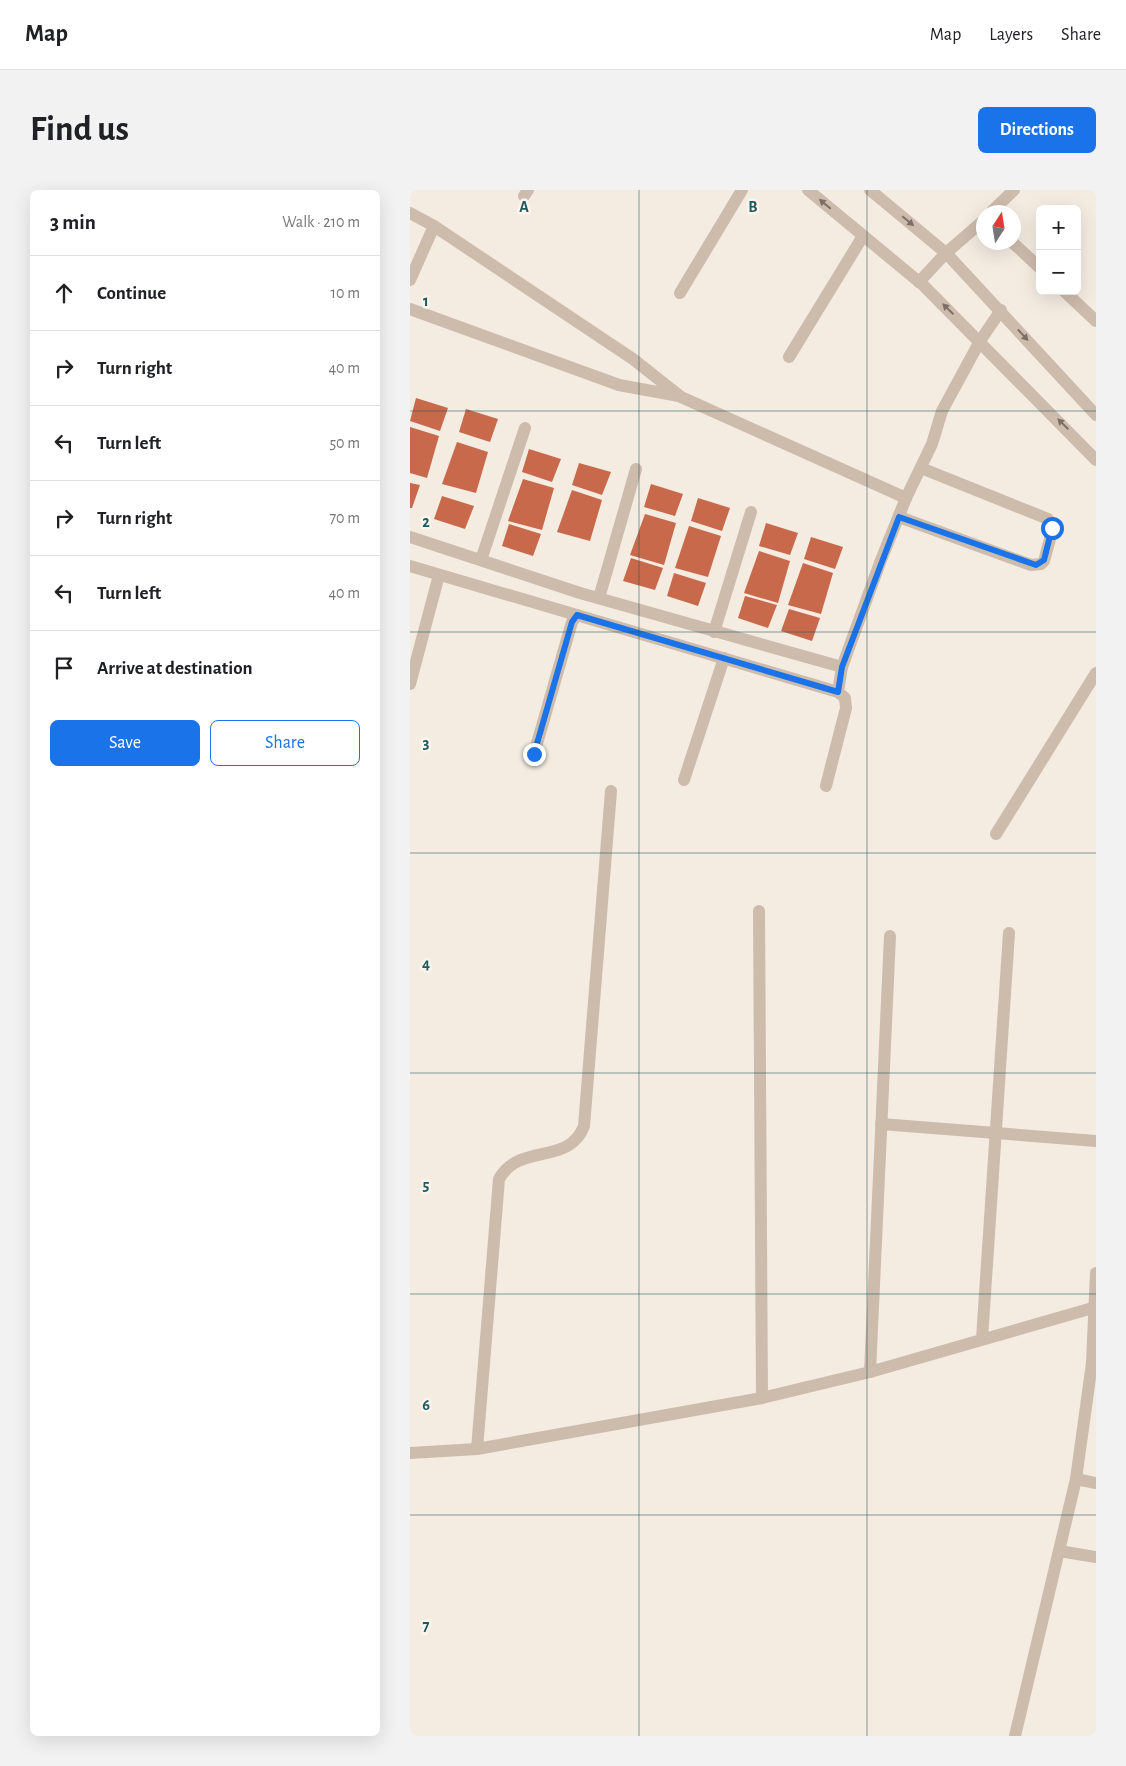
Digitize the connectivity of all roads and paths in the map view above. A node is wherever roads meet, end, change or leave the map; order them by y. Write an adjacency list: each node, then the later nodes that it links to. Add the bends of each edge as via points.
1 (742, 190): 15 (street)
2 (808, 190): 9 (street, one-way to 2)
3 (870, 190): 11 (street, one-way to 11)
4 (1014, 190): 5 (street)
5 (998, 205)
6 (410, 213): 7 (street)
7 (434, 226): 13 (street); 22 (street, via 633,359)
8 (976, 227): 11 (street)
9 (863, 236): 14 (street); 21 (street)
10 (1021, 250): 12 (street)
11 (946, 253): 14 (street); 18 (street)
12 (1036, 264)
13 (410, 280)
14 (919, 282): 20 (street, one-way to 14)
15 (680, 293)
16 (1068, 295): 19 (street)
17 (410, 308): 22 (street, via 619,385)
18 (1001, 310): 20 (street); 23 (street, one-way to 23)
19 (1096, 321)
20 (980, 341): 25 (street, one-way to 20); 26 (street, via 942,411 932,444)
21 (789, 357)
22 (681, 396): 28 (street)
23 (1096, 415)
24 (525, 428): 32 (street)
25 (1096, 460)
26 (920, 468): 28 (street); 30 (street, via 1048,519 1052,528 1044,560 1041,564 1032,565)
27 (636, 469): 35 (street)
28 (906, 498): 30 (street)
29 (751, 512): 37 (street)
30 (899, 517): 39 (street)
31 (410, 537): 32 (street)
32 (481, 560): 35 (street)
33 (410, 566): 34 (street)
34 (439, 575): 36 (street); 41 (street)
35 (598, 598): 37 (street)
36 (577, 615): 38 (street); 43 (street, via 572,622)
37 (714, 632): 39 (street)
38 (724, 658): 42 (street); 44 (street)
39 (842, 667): 42 (street)
40 (1096, 673): 47 (street)
41 (410, 684)
42 (838, 692): 45 (street, via 845,698 846,708)
43 (534, 754)
44 (684, 780)
45 (826, 786)
46 (611, 791): 60 (street, via 584,1126 575,1141 517,1161 505,1168 499,1179)
47 (996, 834)
48 (760, 911): 59 (street)
49 (1009, 933): 52 (street)
50 (890, 936): 51 (street)
51 (881, 1124): 52 (street); 58 (street)
52 (997, 1134): 53 (street); 56 (street)
53 (1096, 1141)
54 (1096, 1273): 55 (street)
55 (1095, 1307): 56 (street); 57 (street)
56 (982, 1339): 58 (street)
57 (1094, 1363): 62 (street)
58 (870, 1372): 59 (street)
59 (762, 1398): 60 (street)
60 (477, 1449): 61 (street)
61 (410, 1453)
62 (1076, 1479): 63 (street); 64 (street)
63 (1096, 1483)
64 (1059, 1551): 65 (street); 66 (street)
65 (1096, 1557)
66 (1015, 1736)

